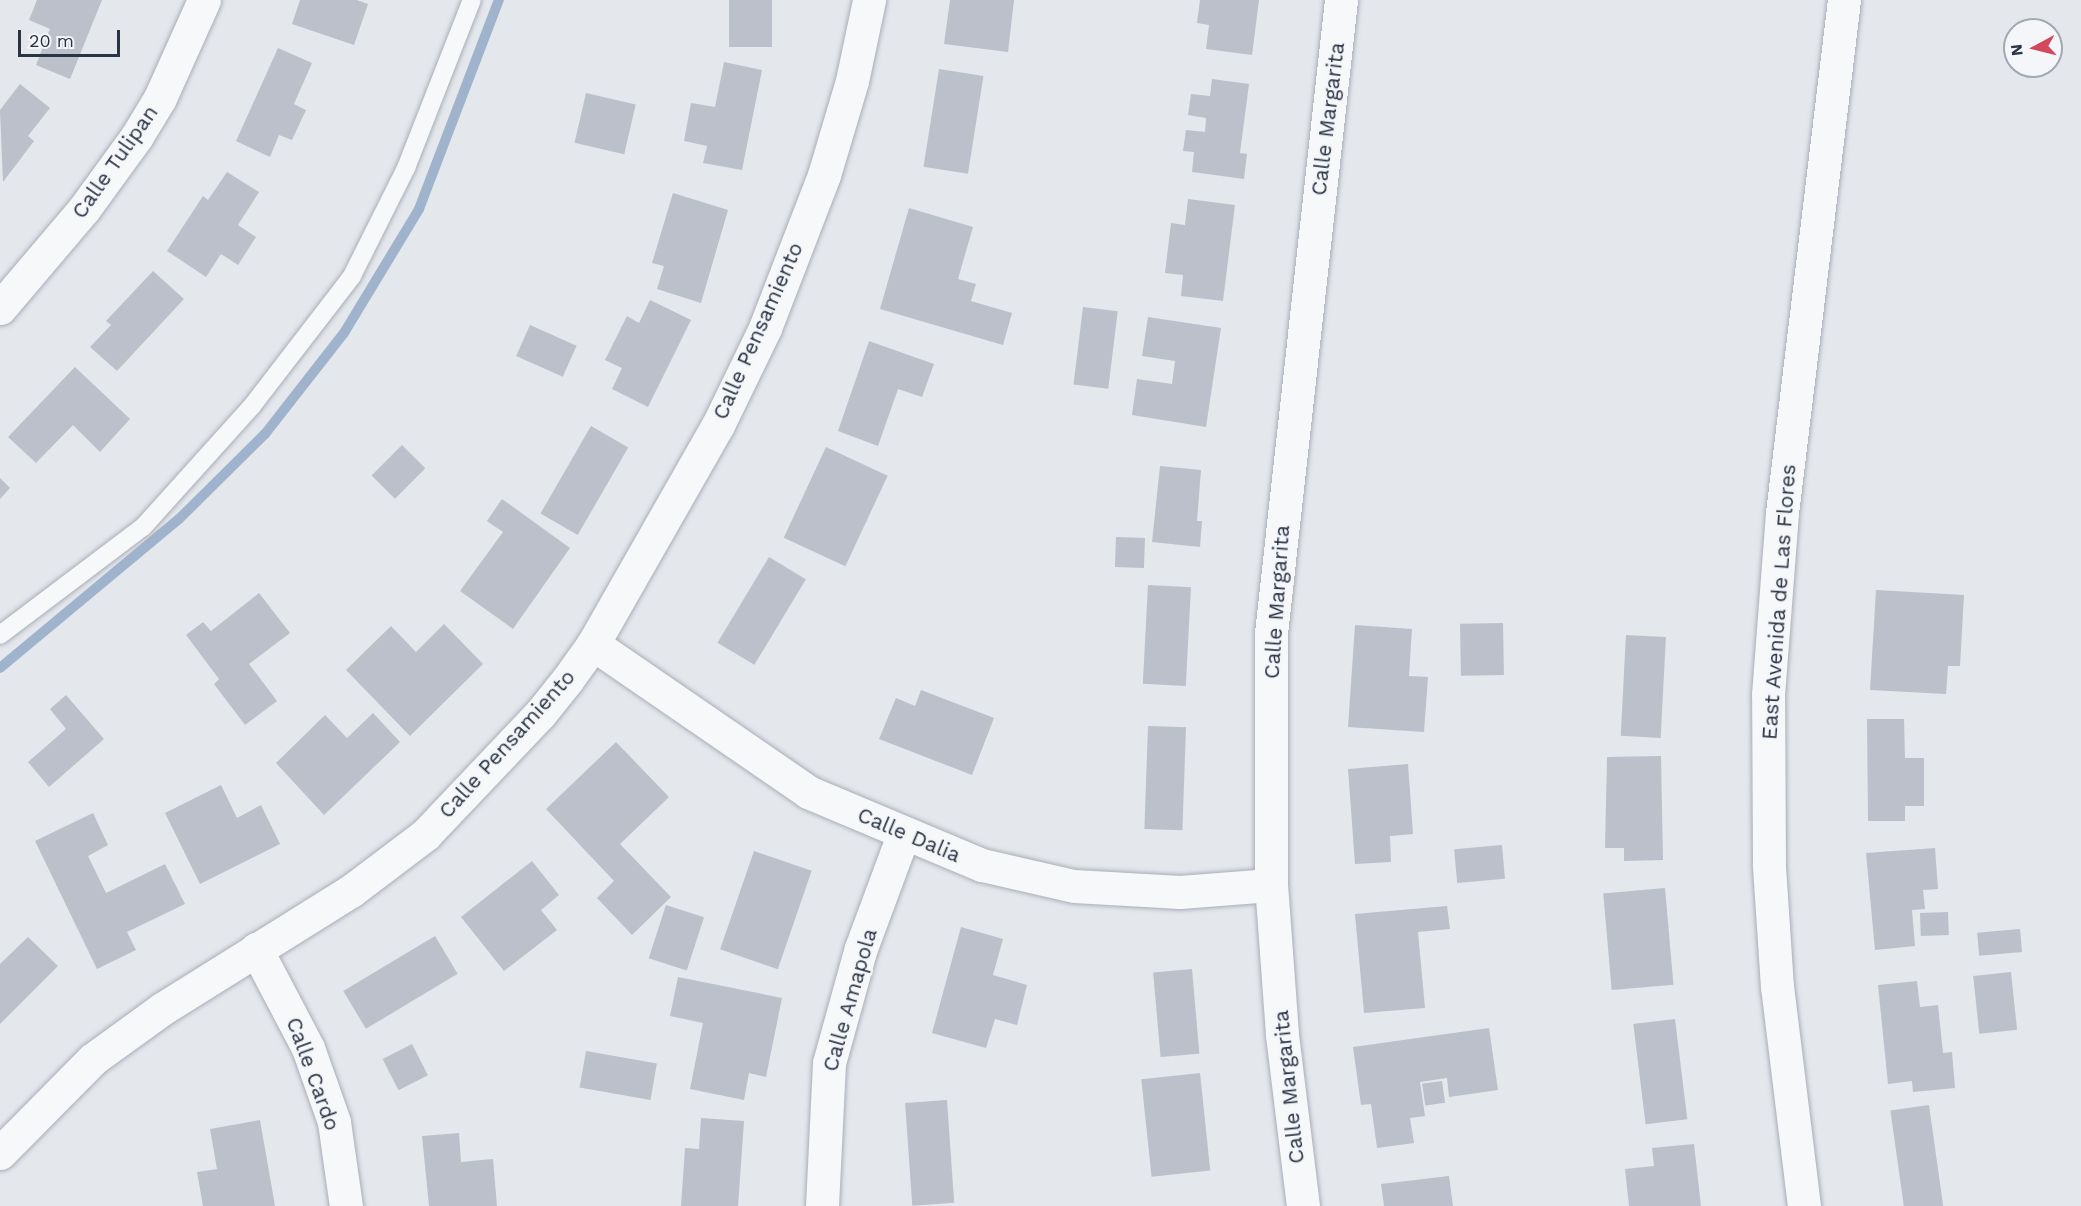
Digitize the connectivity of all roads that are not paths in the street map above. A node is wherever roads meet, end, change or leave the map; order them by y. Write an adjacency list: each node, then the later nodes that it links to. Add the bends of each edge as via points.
1 (204, 0): 6 (street, Calle Tulipan, via 160,98 137,136 84,209)
2 (472, 0): 7 (lane, via 406,168 352,276 252,406 144,527)
3 (869, 0): 8 (street, Calle Pensamiento, via 852,81 824,175 765,328 718,425)
4 (1341, 0): 10 (street, Calle Margarita, via 1271,633)
5 (1844, 0): 16 (street, East Avenida de Las Flores, via 1782,513 1768,694 1769,865 1777,987)
6 (0, 308)
7 (0, 635)
8 (593, 644): 9 (street, Calle Dalia, via 808,792); 11 (street, Calle Pensamiento, via 540,714 425,835 351,891)
9 (903, 835): 10 (street, Calle Dalia, via 982,865 1074,886 1180,892); 14 (street, Calle Amapola, via 861,948 829,1063)
10 (1271, 885): 15 (street, Calle Margarita, via 1282,1034)
11 (256, 949): 12 (street, Calle Pensamiento, via 93,1059); 13 (street, Calle Cardo, via 312,1058 334,1122)
12 (0, 1153)
13 (346, 1206)
14 (822, 1206)
15 (1303, 1206)
16 (1804, 1206)

